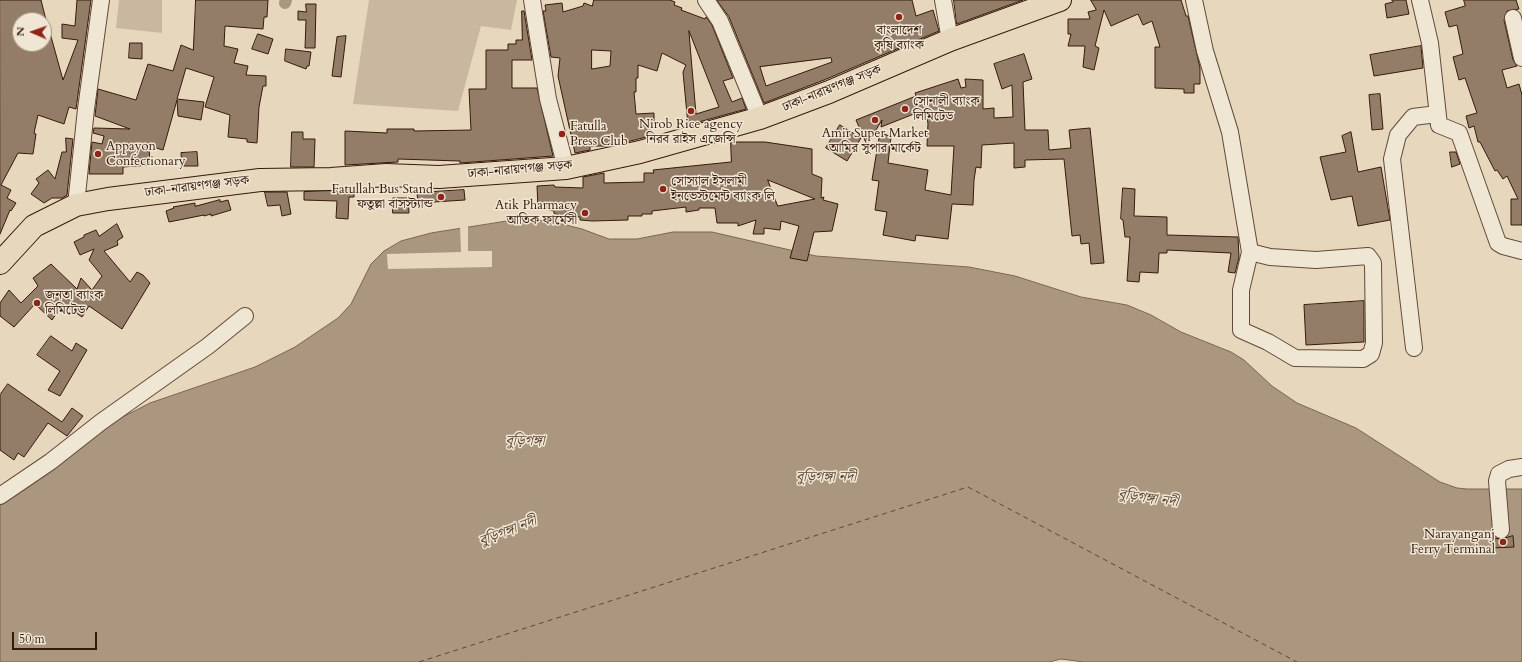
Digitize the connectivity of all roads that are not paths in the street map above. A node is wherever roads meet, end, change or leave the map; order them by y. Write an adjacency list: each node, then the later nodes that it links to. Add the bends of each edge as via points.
1 (101, 0): 14 (street)
2 (532, 0): 13 (street, via 548,99)
3 (706, 0): 12 (street, via 720,21)
4 (943, 0): 9 (street)
5 (1060, 0): 9 (highway, ঢাকা-নারায়ণগঞ্জ সড়ক)
6 (1194, 0): 16 (street, via 1205,51 1230,132)
7 (1420, 0): 11 (street, via 1430,43)
8 (1513, 18): 10 (street)
9 (950, 40): 12 (highway, ঢাকা-নারায়ণগঞ্জ সড়ক, via 829,92)
10 (1522, 58)
11 (1437, 114): 15 (street, via 1439,125 1459,133 1498,243); 19 (street, via 1413,117 1398,135 1392,159)
12 (760, 118): 13 (highway, ঢাকা-নারায়ণগঞ্জ সড়ক, via 640,152)
13 (566, 168): 14 (highway, ঢাকা-নারায়ণগঞ্জ সড়ক, via 439,177 260,180)
14 (76, 205): 17 (highway, ঢাকা-নারায়ণগঞ্জ সড়ক, via 34,226)
15 (1522, 251)
16 (1250, 252): 16 (street, via 1241,290 1241,330 1295,358 1363,359 1371,354 1374,343 1374,263 1368,256 1316,260 1270,258)
17 (0, 264)
18 (245, 316): 21 (street, via 208,346)
19 (1414, 348)
20 (1522, 468): 22 (street, via 1509,469 1499,474 1497,481)
21 (0, 496)
22 (1501, 530)

